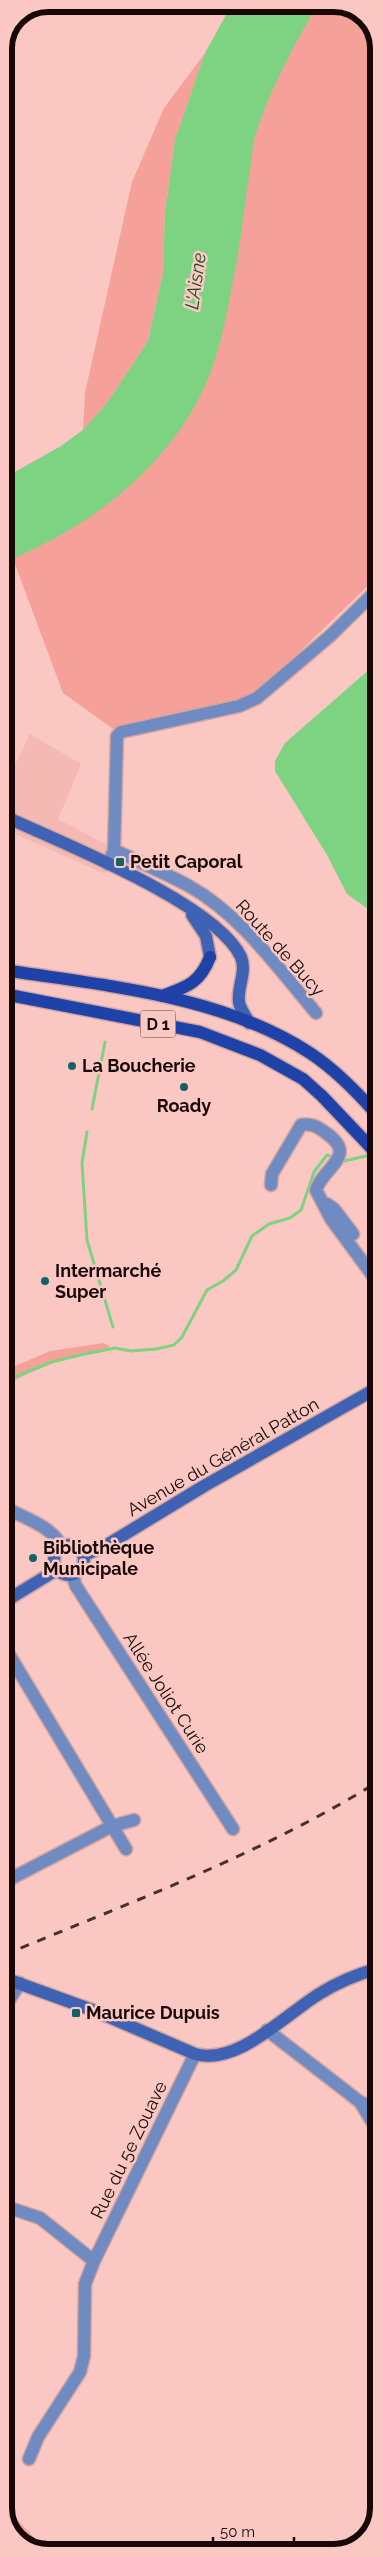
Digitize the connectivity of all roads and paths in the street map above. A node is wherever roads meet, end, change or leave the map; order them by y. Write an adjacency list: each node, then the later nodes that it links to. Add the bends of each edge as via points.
1 (370, 597): 3 (street, via 330,636 257,698 239,706 121,732 117,736)
2 (12, 820): 4 (main road, Route de Bucy)
3 (114, 850): 4 (street); 9 (street, Route de Bucy, via 190,887 223,910 241,926)
4 (108, 864): 5 (main road, Route de Bucy)
5 (176, 899): 8 (main road, Route de Bucy, via 200,924 210,957 206,969 189,986); 10 (main road, Route de Bucy, via 214,926 241,957 239,1002)
6 (12, 971): 8 (main road, D 1)
7 (12, 996): 12 (main road, D 1, via 200,1032 260,1055 310,1085)
8 (162, 996): 10 (main road, D 1)
9 (316, 1013)
10 (249, 1023): 11 (main road, D 1, via 311,1053)
11 (370, 1107)
12 (370, 1146)
13 (271, 1185): 14 (street, via 272,1174 301,1125 315,1126 338,1142 340,1150 338,1159 318,1184 316,1190)
14 (323, 1200): 15 (street); 16 (street, via 331,1219)
15 (370, 1258)
16 (370, 1272)
17 (370, 1392): 20 (main road, Avenue du Général Patton, via 102,1548)
18 (13, 1512): 19 (street, via 46,1529)
19 (62, 1547): 20 (main road, via 72,1545); 21 (main road, via 56,1554)
20 (83, 1555): 22 (main road, via 83,1564)
21 (58, 1569): 22 (main road, via 64,1574); 23 (main road)
22 (72, 1574): 27 (street, Allée Joliot Curie, via 76,1586)
23 (13, 1597)
24 (13, 1660): 26 (street)
25 (134, 1820): 26 (street)
26 (112, 1826): 28 (street); 29 (street)
27 (233, 1829)
28 (126, 1849)
29 (12, 1878)
30 (370, 1971): 34 (main road, via 332,1986)
31 (13, 1981): 32 (main road)
32 (20, 1983): 33 (street); 35 (main road, via 113,2018)
33 (13, 1994)
34 (268, 2030): 35 (main road, via 236,2051 207,2057); 36 (street)
35 (195, 2054): 40 (street, Rue du 5e Zouave)
36 (360, 2102): 37 (street); 38 (street)
37 (370, 2106)
38 (370, 2118)
39 (13, 2209): 40 (street, via 40,2218)
40 (94, 2261): 41 (street, Rue du 5e Zouave, via 85,2284 84,2356 80,2372 38,2437)
41 (29, 2459)

